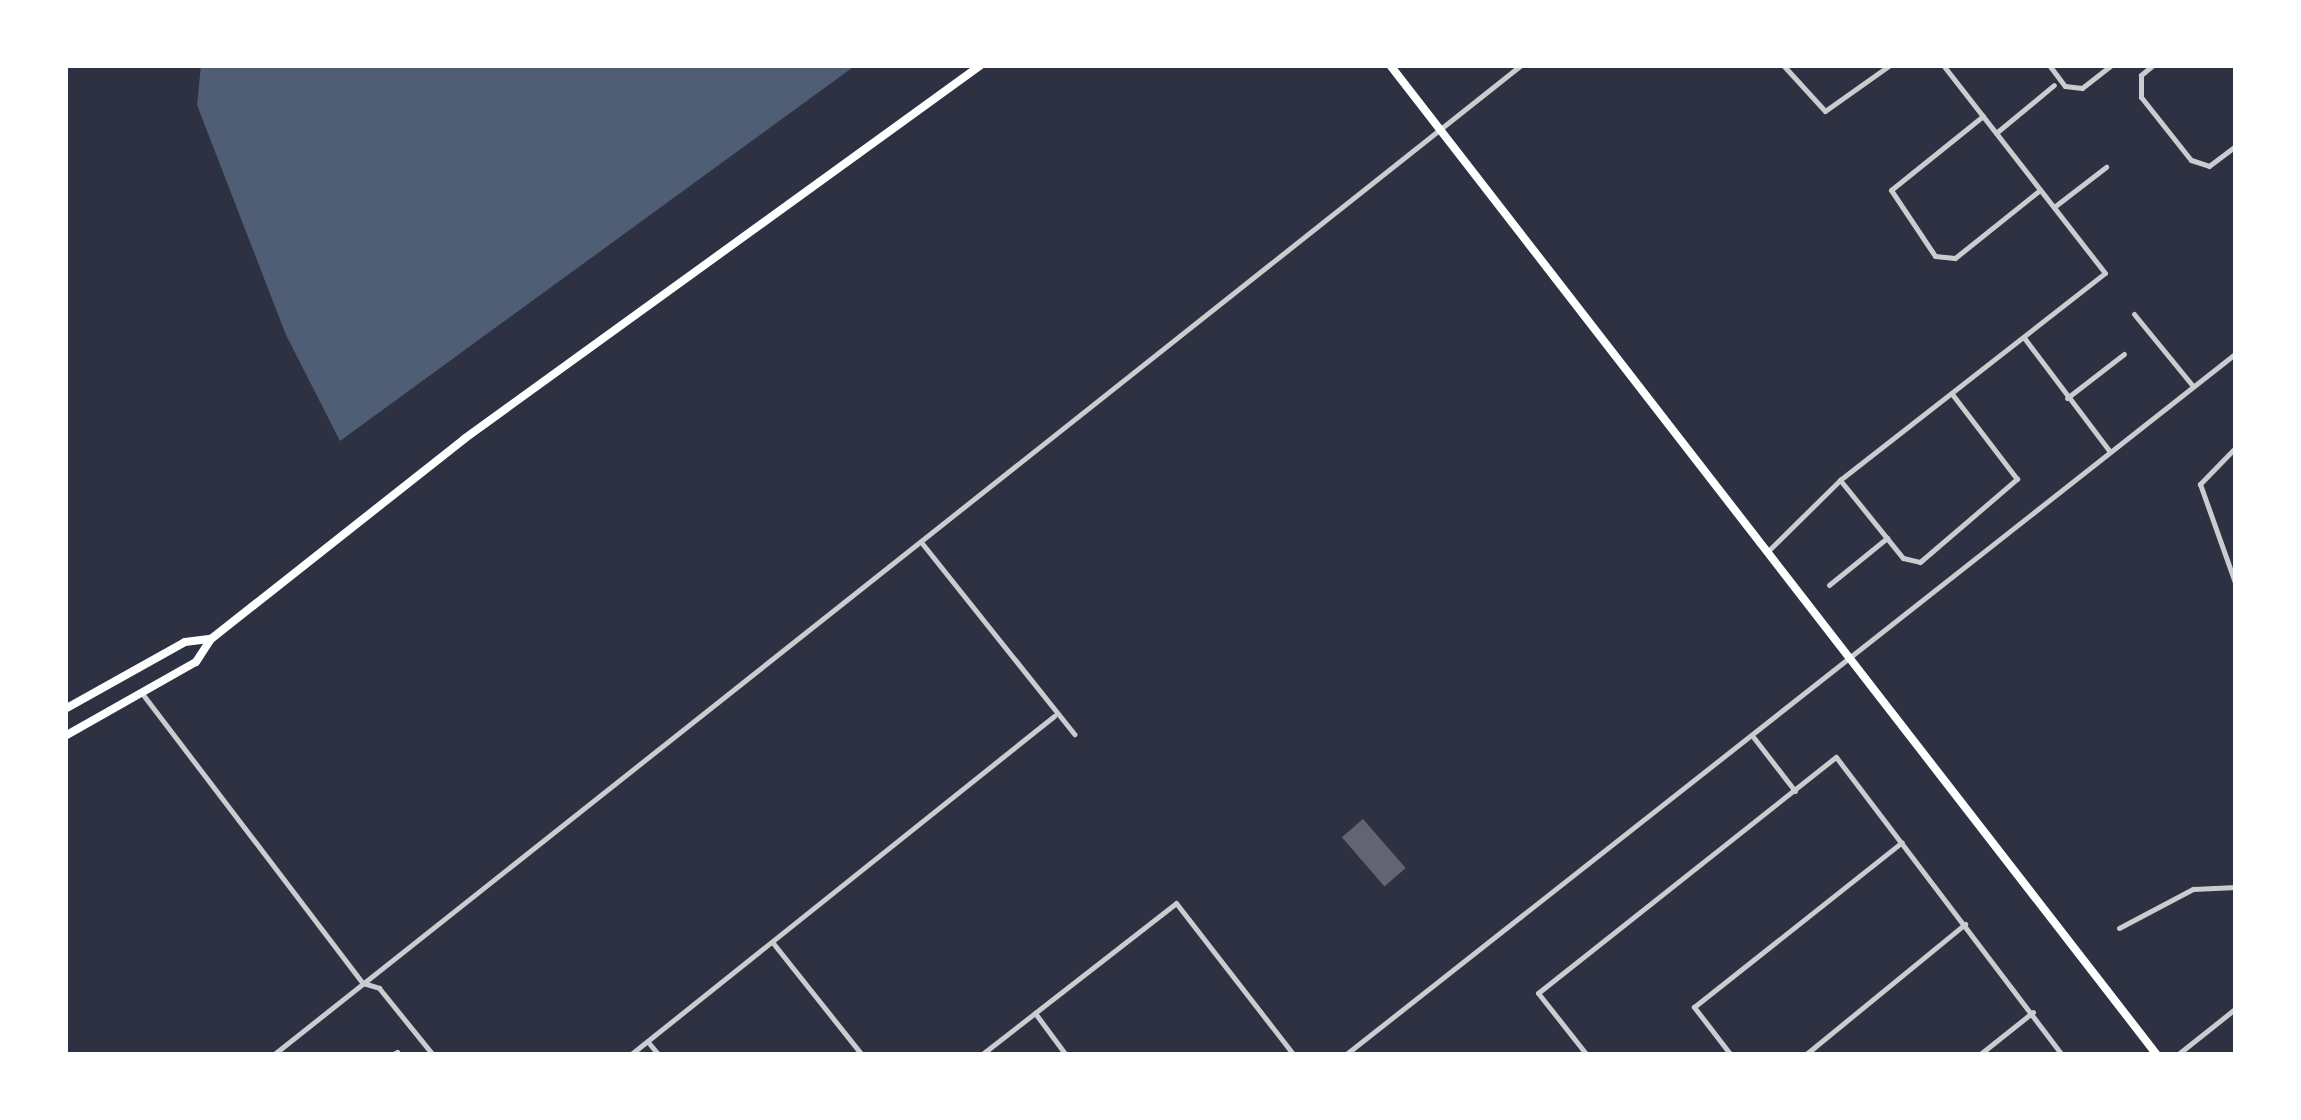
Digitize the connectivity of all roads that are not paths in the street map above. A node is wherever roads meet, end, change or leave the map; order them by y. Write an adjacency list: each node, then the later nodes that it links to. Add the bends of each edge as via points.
1 (982, 65): 33 (main road, via 566,362)
2 (1390, 65): 12 (main road)
3 (1521, 65): 12 (street)
4 (1783, 65): 5 (street, via 1826,111)
5 (1890, 65)
6 (1942, 65): 11 (street)
7 (2049, 65): 8 (street, via 2066,86 2082,88)
8 (2112, 65)
9 (2154, 65): 14 (street, via 2137,85 2200,166)
10 (2054, 86): 13 (street)
11 (1984, 116): 13 (street); 16 (street, via 1891,190 1940,258 1955,258)
12 (1441, 129): 29 (street); 30 (main road)
13 (1996, 133): 16 (street)
14 (2236, 146)
15 (2106, 167): 17 (street)
16 (2040, 190): 17 (street)
17 (2054, 207): 19 (street, via 2105,273)
18 (2134, 314): 22 (street)
19 (2026, 339): 23 (street); 24 (street)
20 (2236, 353): 22 (street)
21 (2124, 354): 24 (street)
22 (2193, 386): 26 (street)
23 (1952, 394): 27 (street); 28 (street, via 2017,480 1912,562)
24 (2067, 398): 26 (street)
25 (2236, 448): 32 (street, via 2200,484)
26 (2110, 452): 34 (street)
27 (1840, 480): 28 (street); 30 (street)
28 (1887, 538): 31 (street)
29 (921, 542): 37 (street); 47 (street)
30 (1767, 552): 34 (main road)
31 (1828, 585)
32 (2236, 585)
33 (210, 639): 35 (main road, via 196,662); 36 (main road, via 185,642)
34 (1852, 662): 40 (street); 66 (main road)
35 (144, 696): 39 (main road); 47 (street)
36 (65, 709)
37 (1054, 716): 38 (street); 46 (street)
38 (1074, 734)
39 (65, 736)
40 (1754, 738): 41 (street); 60 (street)
41 (1796, 791): 42 (street, via 1836,756); 61 (street, via 1538,993)
42 (1902, 842): 44 (street); 62 (street, via 1694,1006)
43 (2236, 887): 45 (street, via 2194,889)
44 (1966, 924): 49 (street); 63 (street)
45 (2119, 928)
46 (773, 944): 51 (street); 56 (street)
47 (363, 983): 52 (street); 53 (street, via 379,988)
48 (2236, 1008): 67 (street)
49 (2033, 1012): 64 (street); 65 (street)
50 (1035, 1014): 57 (street); 58 (street); 59 (street, via 1176,904)
51 (648, 1041): 54 (street); 55 (street)
52 (273, 1055)
53 (433, 1055)
54 (630, 1055)
55 (659, 1055)
56 (862, 1055)
57 (982, 1055)
58 (1066, 1055)
59 (1294, 1055)
60 (1344, 1055)
61 (1587, 1055)
62 (1731, 1055)
63 (1805, 1055)
64 (1979, 1055)
65 (2062, 1055)
66 (2157, 1055)
67 (2178, 1055)

